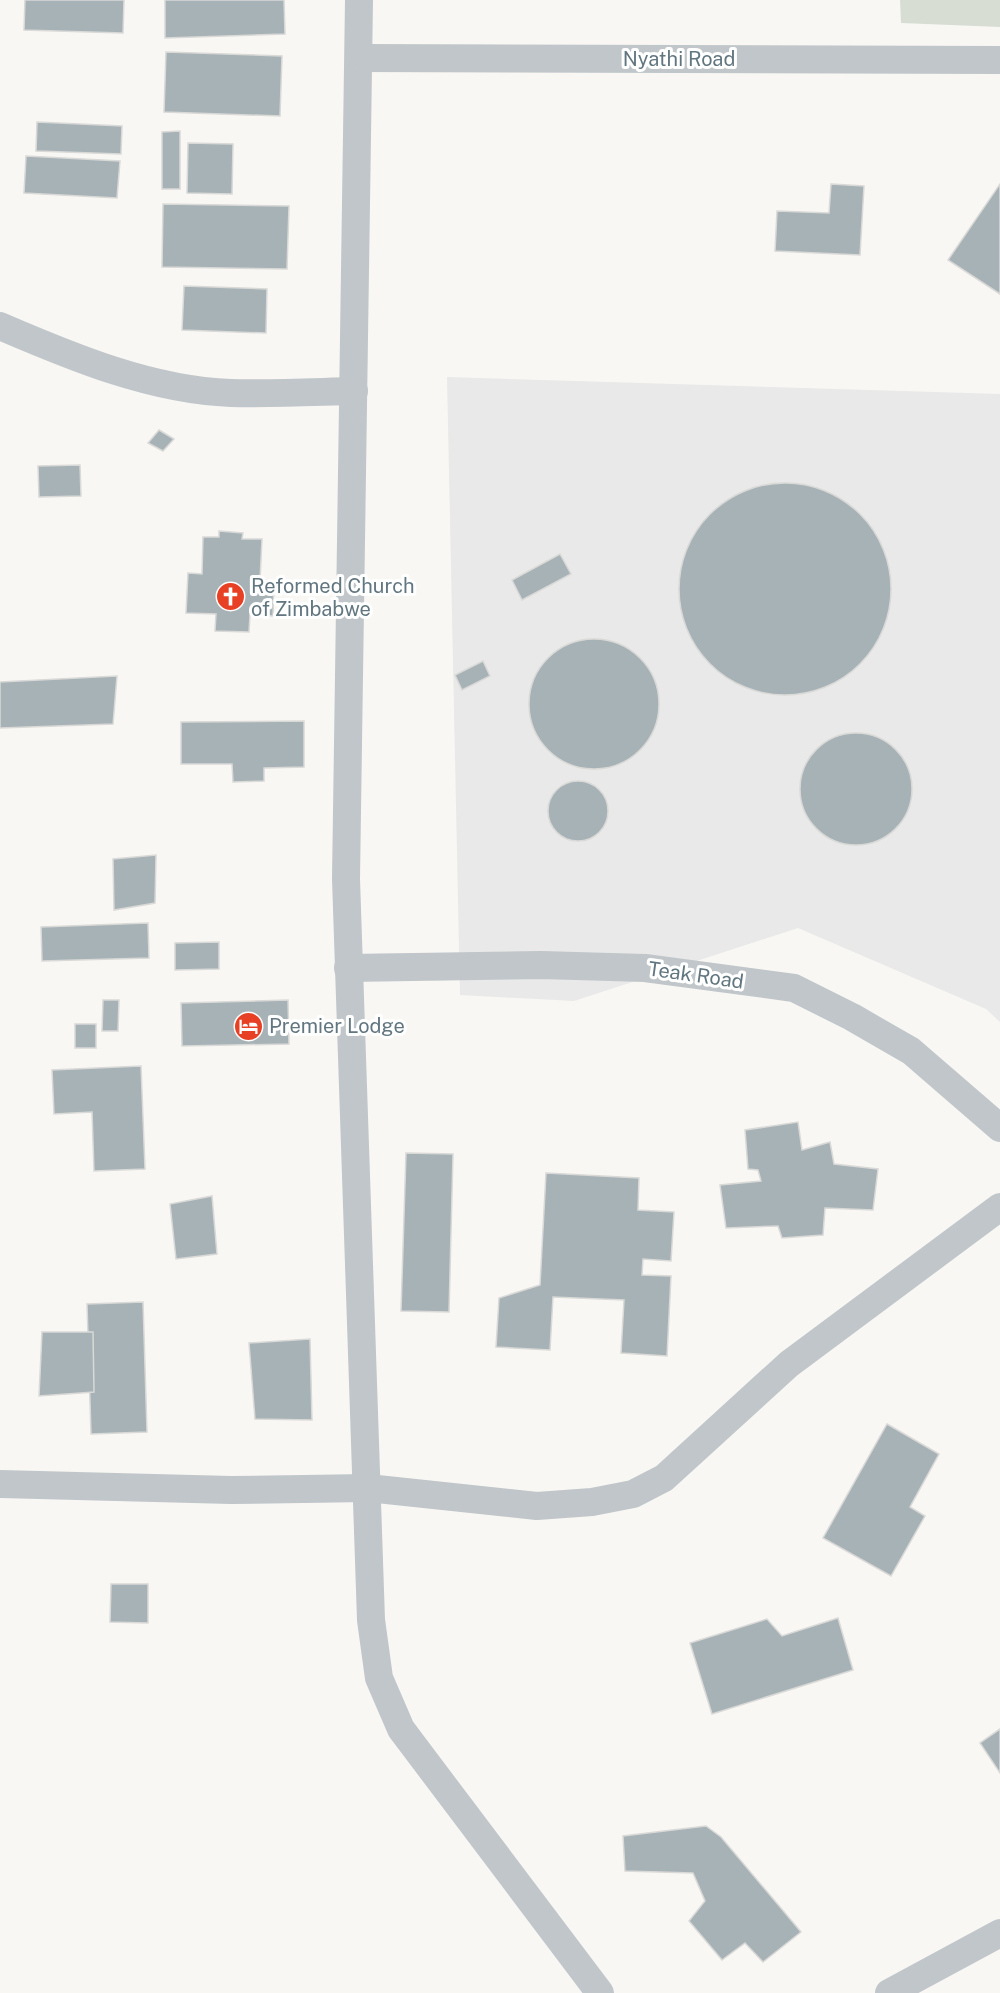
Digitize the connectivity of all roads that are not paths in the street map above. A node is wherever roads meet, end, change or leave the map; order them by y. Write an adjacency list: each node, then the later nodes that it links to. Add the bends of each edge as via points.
1 (359, 0): 2 (street)
2 (359, 58): 3 (street, Nyathi Road); 5 (street)
3 (1000, 60)
4 (0, 326): 5 (street, via 76,359 165,383 229,393)
5 (354, 391): 6 (street)
6 (348, 968): 7 (street, Teak Road, via 541,964 645,968 794,988 911,1051); 10 (street)
7 (1000, 1128)
8 (1000, 1207): 10 (street, via 789,1364 664,1478 633,1494 537,1506)
9 (0, 1484): 10 (street, via 231,1490)
10 (368, 1488): 12 (street, via 371,1620 377,1666 401,1729)
11 (1000, 1933): 13 (street)
12 (600, 1993)
13 (890, 1993)

